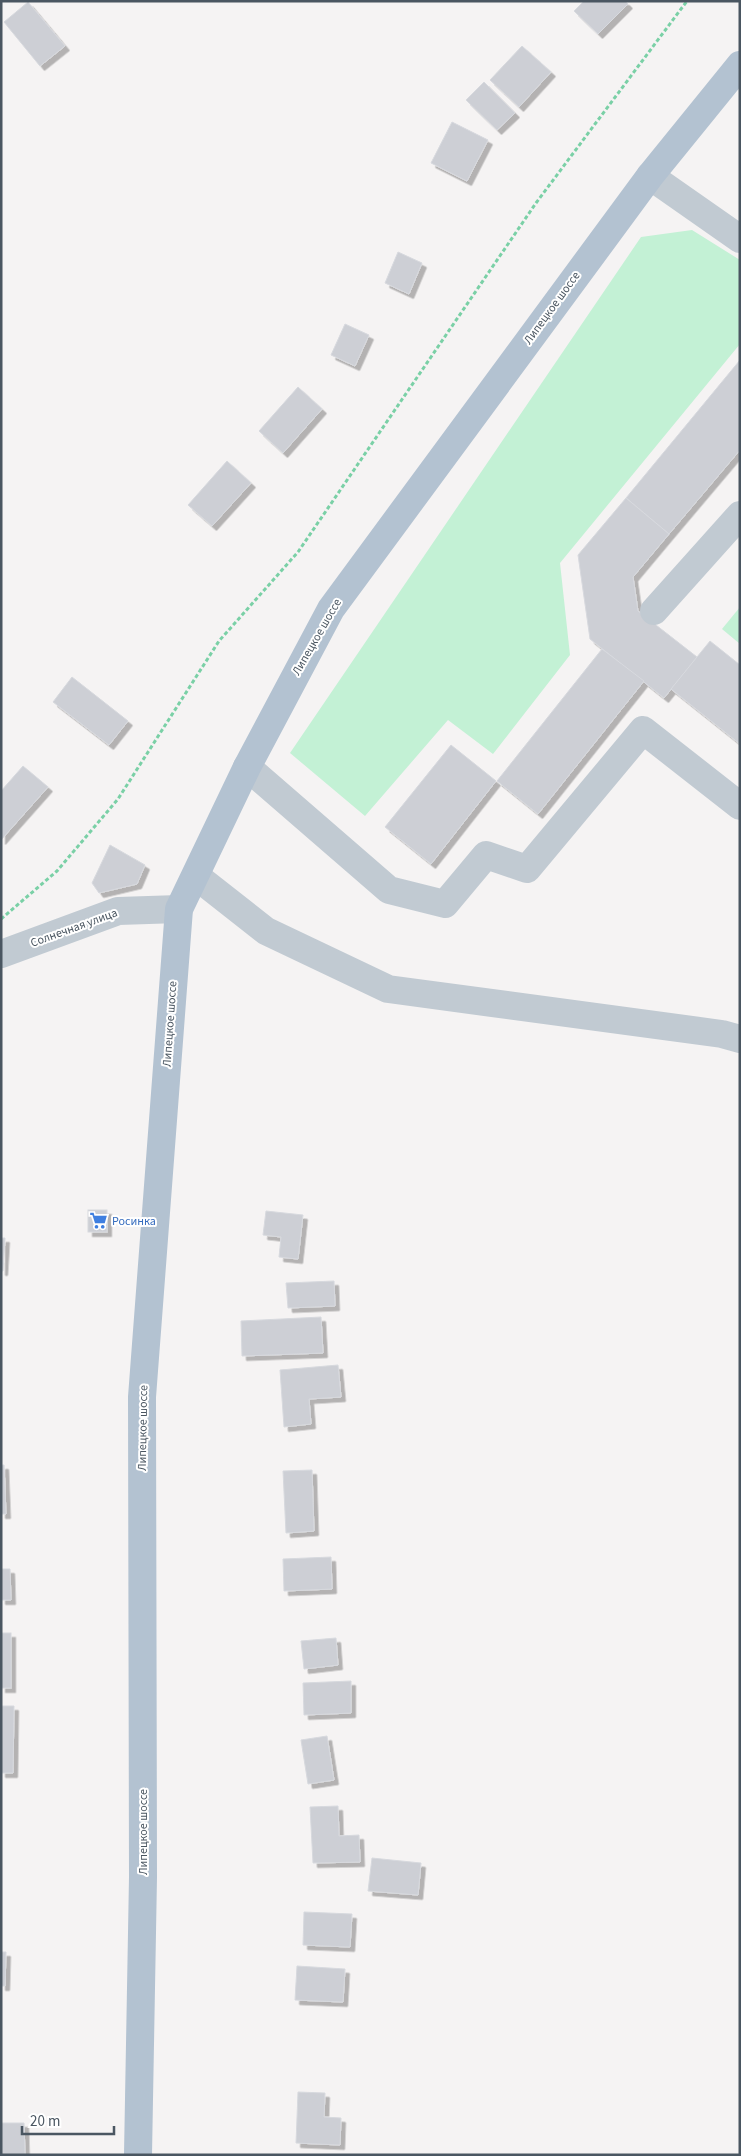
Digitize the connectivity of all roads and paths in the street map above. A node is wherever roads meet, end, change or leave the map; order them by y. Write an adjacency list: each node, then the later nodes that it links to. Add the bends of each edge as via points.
1 (687, 1): 11 (path, via 536,203 298,552 219,641 118,799 57,871)
2 (740, 65): 3 (main road, Липецкое шоссе)
3 (650, 176): 4 (street); 7 (main road, Липецкое шоссе, via 331,609)
4 (740, 239)
5 (740, 515): 6 (street)
6 (654, 611)
7 (247, 767): 8 (street, via 389,890 445,904 486,855 527,869 642,730); 9 (main road, Липецкое шоссе)
8 (740, 806)
9 (196, 876): 10 (main road, Липецкое шоссе); 13 (street, via 266,931 388,989)
10 (178, 910): 12 (street, Солнечная улица, via 118,911); 14 (main road, Липецкое шоссе, via 142,1397 143,1877)
11 (1, 919)
12 (2, 951)
13 (740, 1039)
14 (138, 2155)

